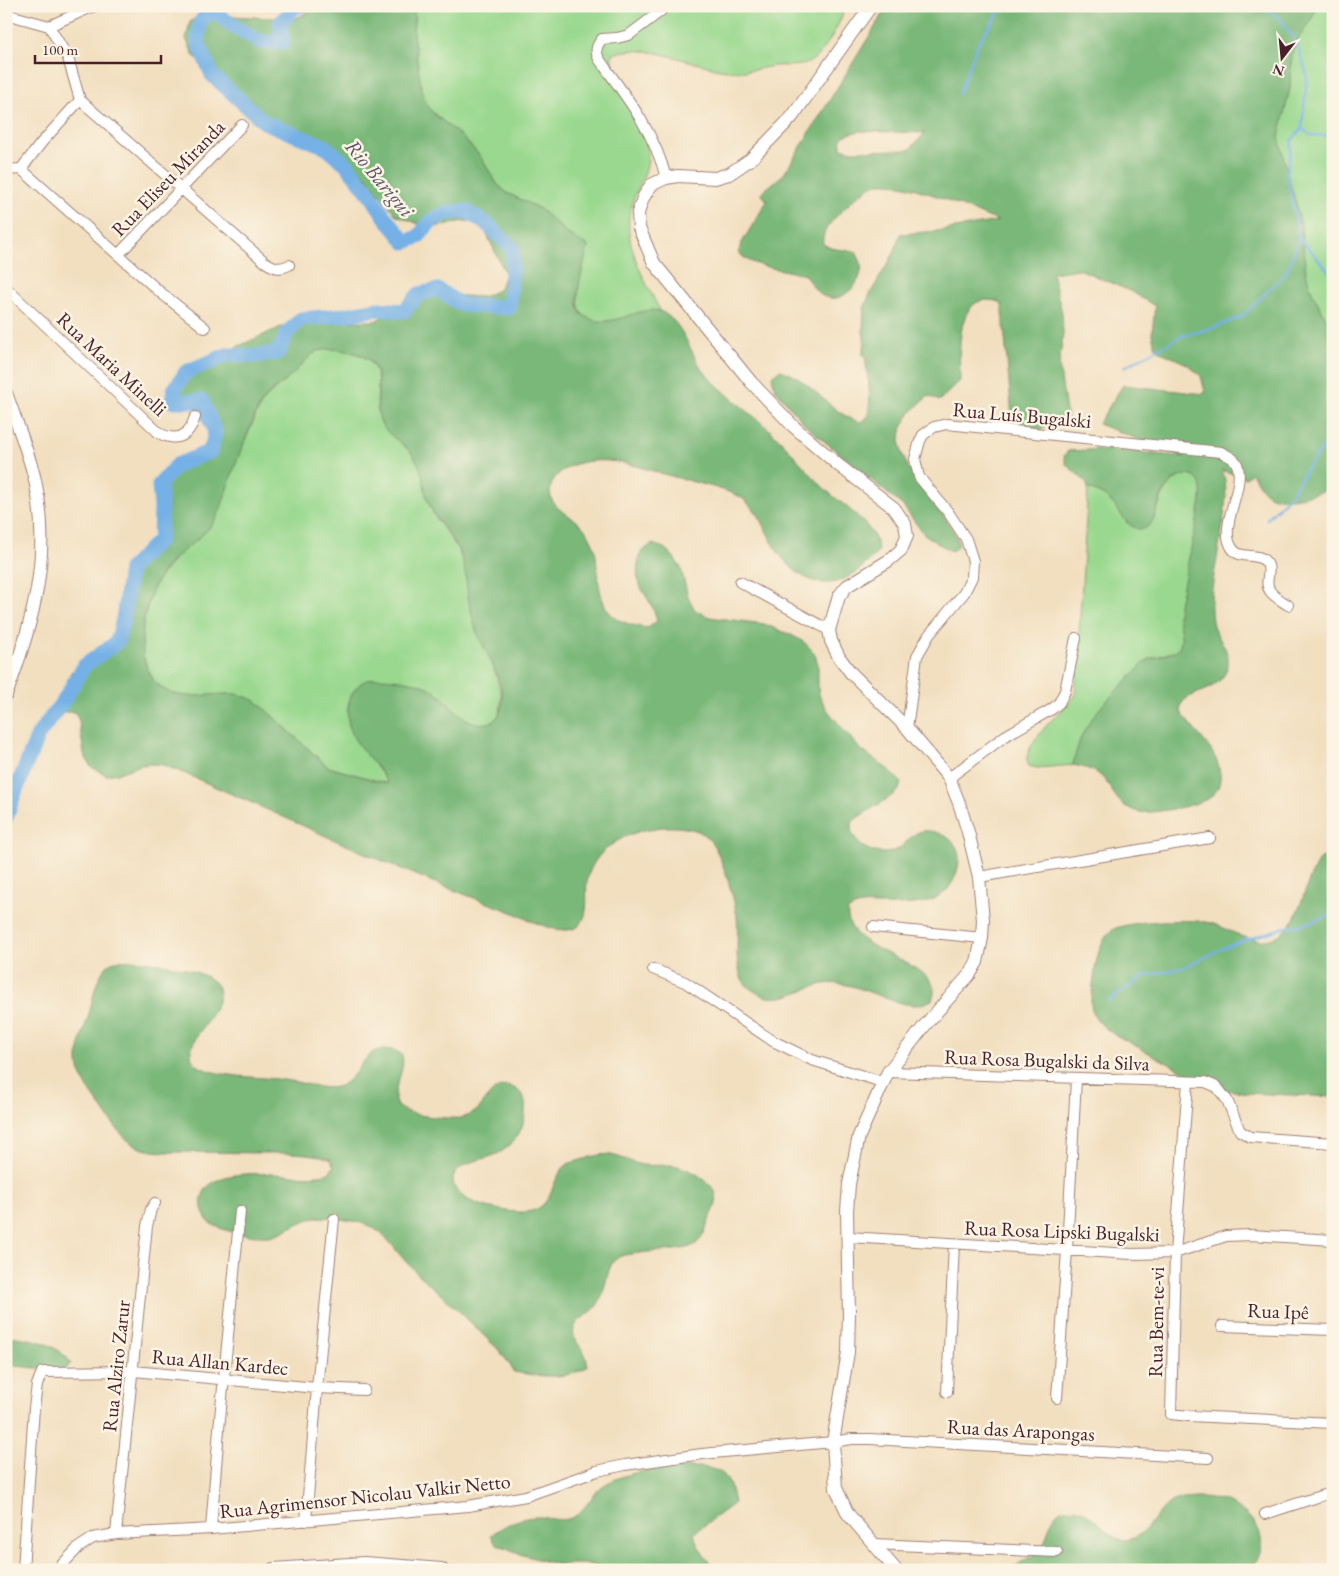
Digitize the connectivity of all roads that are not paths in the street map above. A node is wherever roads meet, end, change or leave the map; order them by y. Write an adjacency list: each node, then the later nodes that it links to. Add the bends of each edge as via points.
1 (94, 6): 5 (street)
2 (871, 6): 10 (main road, via 792,116 751,159 729,174 715,178)
3 (661, 11): 10 (street, via 629,35 602,39 596,53 652,137)
4 (6, 14): 5 (street)
5 (49, 26): 6 (street, via 68,58)
6 (80, 100): 8 (street); 11 (street)
7 (242, 125): 11 (street, Rua Eliseu Miranda)
8 (21, 169): 9 (street); 12 (street)
9 (6, 170)
10 (666, 178): 20 (main road, via 651,185 642,198 638,213 639,228 654,263 751,382 793,426 894,508 905,524 907,536 901,550 847,586 839,596)
11 (181, 190): 12 (street, Rua Eliseu Miranda); 13 (street, via 265,262 282,269)
12 (118, 255): 15 (street)
13 (289, 265)
14 (6, 288): 17 (street, Rua Maria Minelli, via 159,432 169,438 178,438 187,433)
15 (205, 328)
16 (6, 393): 22 (main road, via 35,481 41,564 27,637)
17 (195, 417)
18 (740, 582): 20 (street)
19 (1288, 605): 23 (street, Rua Luís Bugalski, via 1268,590 1269,567 1265,561 1256,556 1240,556 1232,550 1228,539 1229,526 1240,472 1236,461 1221,452 947,424 934,427 920,441 915,458 918,478 948,512 966,539 973,561 972,577 964,593 929,635 917,656)
20 (829, 630): 23 (main road, via 839,657 851,673)
21 (1076, 638): 24 (street, via 1065,691 1059,703 1005,736)
22 (6, 695)
23 (907, 728): 24 (main road)
24 (948, 778): 26 (main road, via 959,803)
25 (1210, 838): 26 (street)
26 (979, 876): 28 (main road)
27 (873, 927): 28 (street)
28 (982, 938): 30 (main road, via 977,962 970,974)
29 (653, 969): 30 (street, Rua Rosa Bugalski da Silva, via 685,982 773,1041 812,1060)
30 (885, 1077): 31 (street, Rua Rosa Bugalski da Silva); 37 (main road, via 859,1136 849,1184)
31 (1076, 1079): 32 (street, Rua Rosa Bugalski da Silva); 40 (street)
32 (1188, 1082): 33 (street, Rua Rosa Bugalski da Silva, via 1205,1082 1217,1087 1227,1100 1240,1131 1250,1137); 41 (street, Rua Bem-te-vi)
33 (1333, 1143)
34 (155, 1203): 44 (street, Rua Alziro Zarur, via 147,1226)
35 (240, 1211): 45 (street)
36 (334, 1219): 46 (street)
37 (848, 1237): 39 (street, Rua Rosa Lipski Bugalski); 51 (main road, via 848,1352)
38 (1333, 1240): 41 (street, Rua Rosa Lipski Bugalski, via 1226,1236)
39 (954, 1244): 40 (street, Rua Rosa Lipski Bugalski); 48 (street)
40 (1067, 1250): 41 (street, Rua Rosa Lipski Bugalski, via 1132,1254); 49 (street)
41 (1175, 1252): 50 (street, Rua Bem-te-vi, via 1171,1414)
42 (1222, 1326): 43 (street, Rua Ipê)
43 (1333, 1330)
44 (133, 1371): 45 (street, Rua Allan Kardec); 57 (street, Rua Alziro Zarur); 60 (street, Rua Allan Kardec, via 42,1372 34,1408)
45 (224, 1380): 46 (street, Rua Allan Kardec); 56 (street)
46 (317, 1388): 47 (street, Rua Allan Kardec); 55 (street)
47 (364, 1390)
48 (947, 1392)
49 (1057, 1398)
50 (1333, 1423)
51 (833, 1442): 52 (street, Rua das Arapongas, via 870,1439); 55 (street, Rua Agrimensor Nicolau Valkir Netto, via 624,1465 526,1496 468,1506); 58 (main road, via 836,1488 848,1514)
52 (1208, 1458)
53 (1333, 1492): 54 (street)
54 (1265, 1514)
55 (306, 1521): 56 (street, Rua Agrimensor Nicolau Valkir Netto)
56 (211, 1529): 57 (street, Rua Agrimensor Nicolau Valkir Netto)
57 (116, 1534): 61 (street, Rua Agrimensor Nicolau Valkir Netto, via 93,1538)
58 (873, 1544): 59 (street); 64 (main road)
59 (1057, 1552)
60 (23, 1570)
61 (57, 1570)
62 (274, 1570): 63 (highway, via 364,1564)
63 (440, 1570)
64 (896, 1570)

